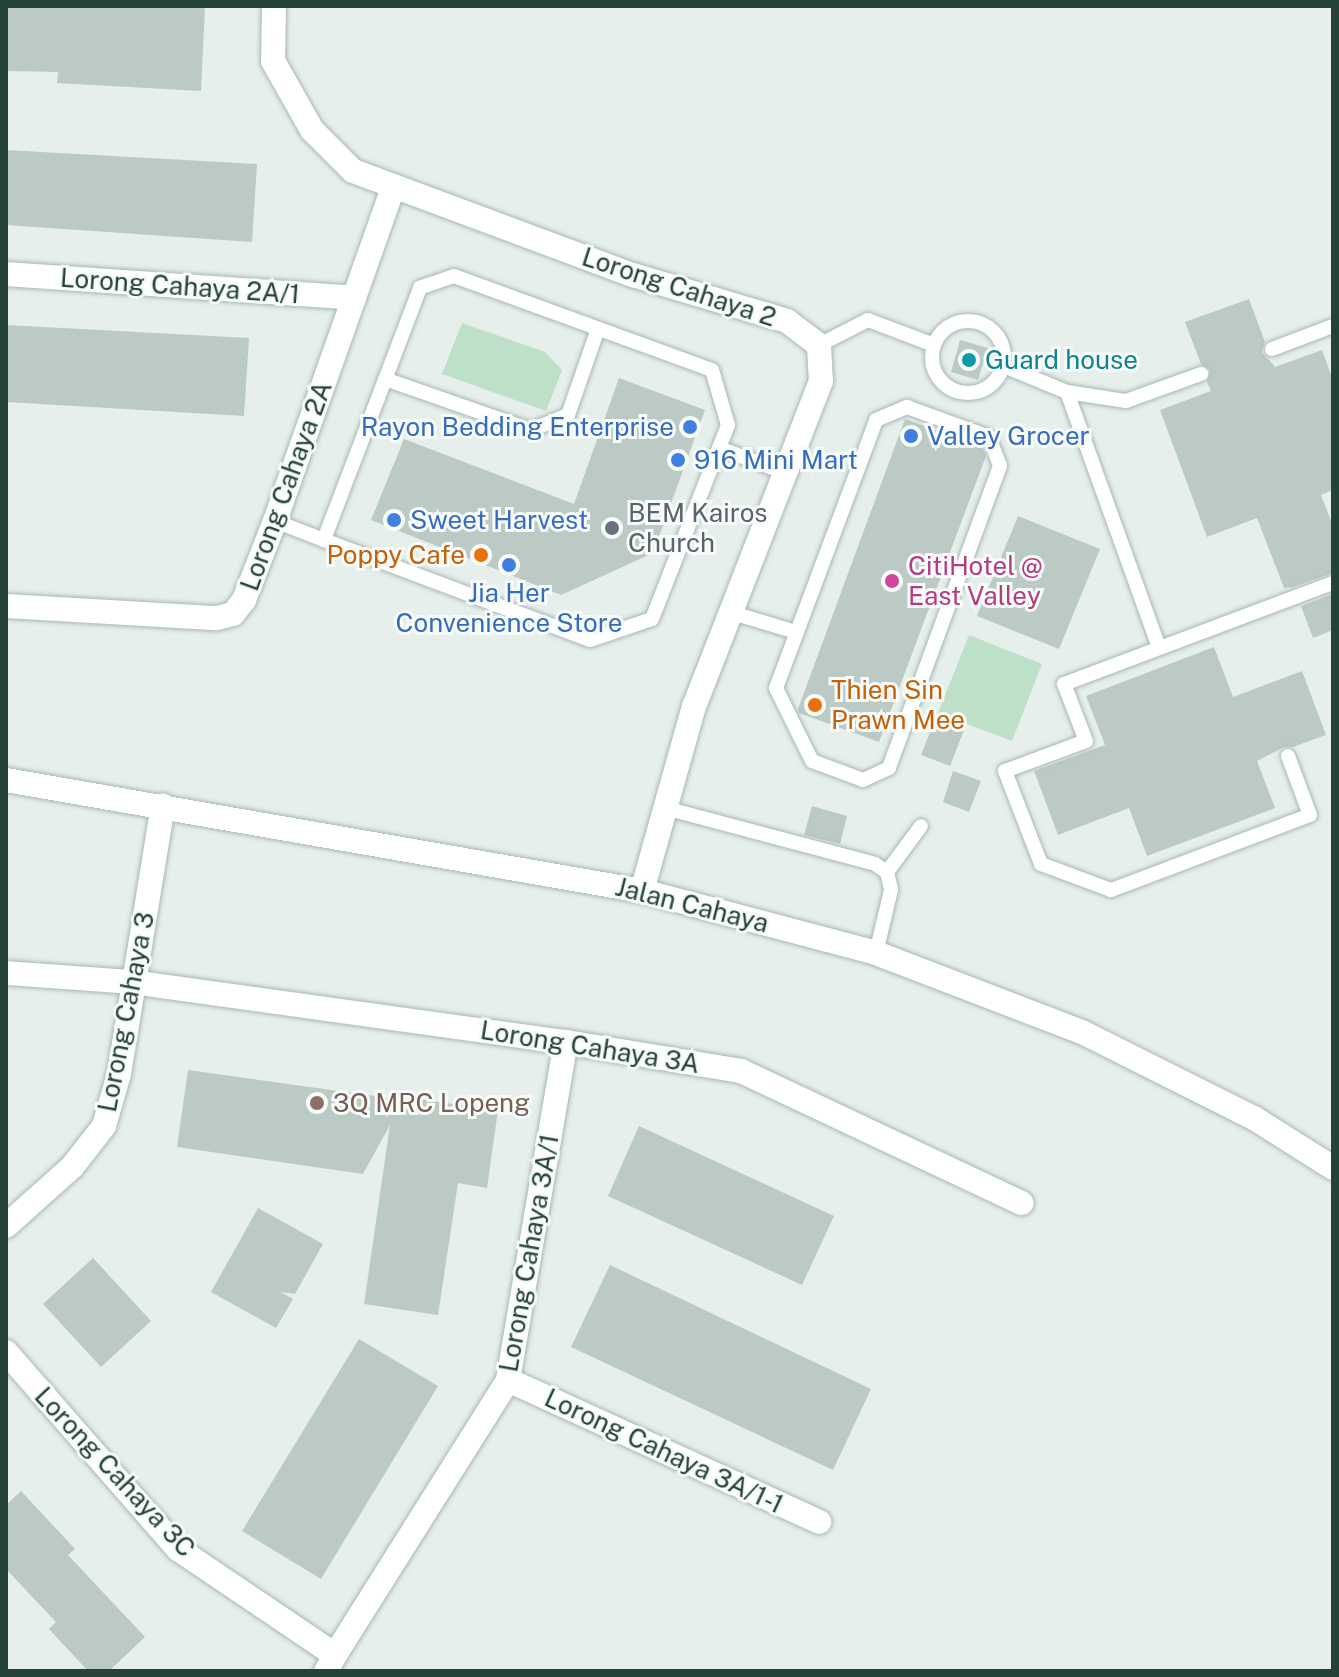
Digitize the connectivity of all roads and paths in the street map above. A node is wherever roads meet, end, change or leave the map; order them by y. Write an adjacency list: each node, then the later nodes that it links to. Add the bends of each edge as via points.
1 (274, 6): 2 (street, Lorong Cahaya 2, via 273,61 312,130 353,171)
2 (393, 187): 4 (street, Lorong Cahaya 2A); 7 (street, Lorong Cahaya 2, via 633,275 787,321)
3 (6, 274): 4 (street, Lorong Cahaya 2A/1)
4 (354, 298): 16 (street, Lorong Cahaya 2A)
5 (1333, 326): 9 (lane)
6 (598, 329): 12 (lane, via 568,415 531,430); 12 (lane, via 454,276 420,288); 14 (lane, via 712,370 728,425)
7 (819, 345): 8 (lane, via 868,320); 15 (street, via 821,381)
8 (934, 345): 10 (lane, via 948,327 972,321 1001,342); 10 (lane, via 933,368 957,392 980,392)
9 (1272, 349)
10 (1004, 366): 13 (lane)
11 (1201, 374): 13 (lane, via 1126,401)
12 (385, 379): 17 (lane)
13 (1067, 392): 22 (lane)
14 (719, 448): 15 (lane); 17 (lane, via 652,619 590,640)
15 (788, 474): 20 (street)
16 (275, 521): 17 (lane); 19 (street, Lorong Cahaya 2A, via 244,600 233,614 217,618)
17 (324, 540)
18 (1333, 583): 22 (lane)
19 (6, 606)
20 (733, 613): 21 (lane); 26 (street, via 694,706)
21 (796, 632): 21 (lane, via 876,420 907,407 989,437 1000,466 889,768 863,780 812,761 776,688)
22 (1159, 648): 23 (lane, via 1064,684 1086,741 1005,771 1041,864 1111,890 1310,815)
23 (1288, 756)
24 (6, 780): 25 (street, Jalan Cahaya)
25 (163, 806): 29 (street, Jalan Cahaya); 32 (street, Lorong Cahaya 3)
26 (665, 808): 28 (lane, via 875,864); 29 (street)
27 (921, 826): 28 (lane)
28 (887, 872): 30 (lane, via 891,890)
29 (642, 891): 30 (street, Jalan Cahaya)
30 (876, 953): 34 (street, Jalan Cahaya, via 1084,1033 1254,1118)
31 (6, 973): 32 (street, Lorong Cahaya 3A)
32 (132, 982): 33 (street, Lorong Cahaya 3A); 36 (street, Lorong Cahaya 3, via 119,1074 104,1126 72,1167)
33 (566, 1042): 35 (street, Lorong Cahaya 3A, via 741,1071); 38 (street, Lorong Cahaya 3A/1)
34 (1333, 1168)
35 (1022, 1203)
36 (6, 1226)
37 (6, 1352): 40 (street, Lorong Cahaya 3C, via 178,1549)
38 (508, 1380): 39 (street, Lorong Cahaya 3A/1-1); 40 (street, Lorong Cahaya 3A/1)
39 (819, 1522)
40 (330, 1663)

